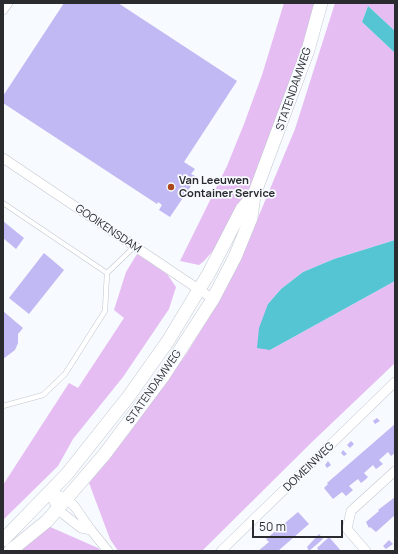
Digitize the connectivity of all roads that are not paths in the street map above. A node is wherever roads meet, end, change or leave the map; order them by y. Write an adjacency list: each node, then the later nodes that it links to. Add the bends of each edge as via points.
1 (8, 3): 3 (street)
2 (321, 3): 5 (main road, STATENDAMWEG, via 308,50)
3 (3, 10)
4 (3, 158): 7 (street, GOOIKENSDAM)
5 (254, 195): 9 (main road, STATENDAMWEG, via 242,209); 10 (main road, STATENDAMWEG, via 251,218 236,257)
6 (3, 203): 8 (lane)
7 (134, 247): 8 (lane); 9 (street, GOOIKENSDAM)
8 (107, 273): 12 (lane, via 105,311 65,374 43,395)
9 (199, 290): 10 (street, GOOIKENSDAM); 14 (main road, STATENDAMWEG, via 168,341 129,396 95,441)
10 (213, 299): 15 (main road, STATENDAMWEG, via 164,375 104,455)
11 (395, 382): 21 (street, DOMEINWEG)
12 (3, 406)
13 (395, 471): 22 (street, via 351,511 347,528)
14 (50, 492): 15 (street); 16 (street); 18 (main road, STATENDAMWEG)
15 (66, 499): 16 (main road, STATENDAMWEG); 17 (street)
16 (57, 509): 17 (street, via 81,528); 19 (main road, STATENDAMWEG, via 47,521)
17 (91, 530): 20 (street)
18 (3, 540)
19 (10, 551)
20 (108, 551)
21 (221, 551)
22 (366, 551)

